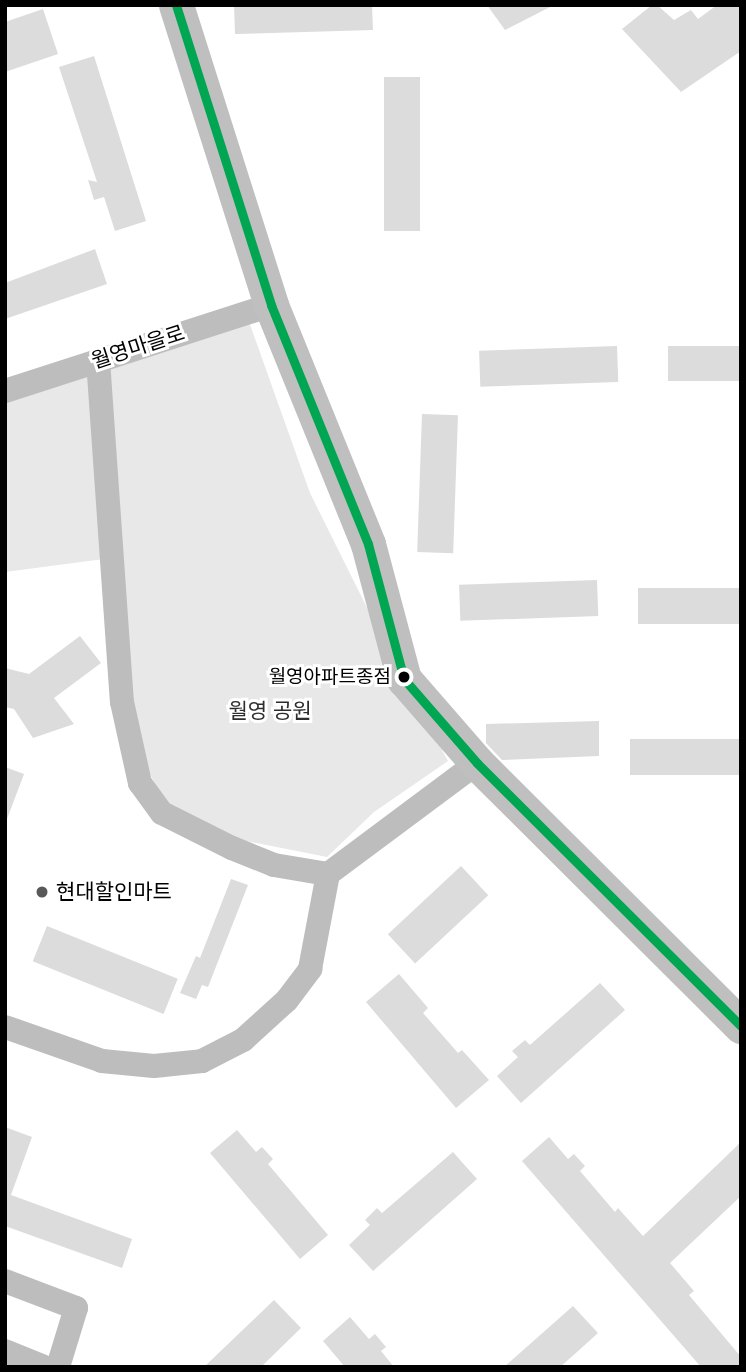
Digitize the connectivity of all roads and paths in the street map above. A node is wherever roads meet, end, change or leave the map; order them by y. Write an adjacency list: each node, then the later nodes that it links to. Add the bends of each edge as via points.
1 (176, 5): 2 (main road)
2 (271, 305): 3 (street, 월영마을로); 5 (main road, via 368,544 404,679)
3 (98, 360): 4 (street, 월영마을로); 6 (street, via 122,702 141,783 162,813 232,848 274,864)
4 (5, 391)
5 (477, 762): 6 (street); 7 (main road)
6 (328, 874): 8 (street, via 310,970 287,1000 243,1040 202,1061 154,1066 102,1061)
7 (741, 1026)
8 (7, 1033)
9 (5, 1281): 12 (street, via 76,1308)
10 (5, 1352): 11 (street)
11 (44, 1367)
12 (58, 1367)

